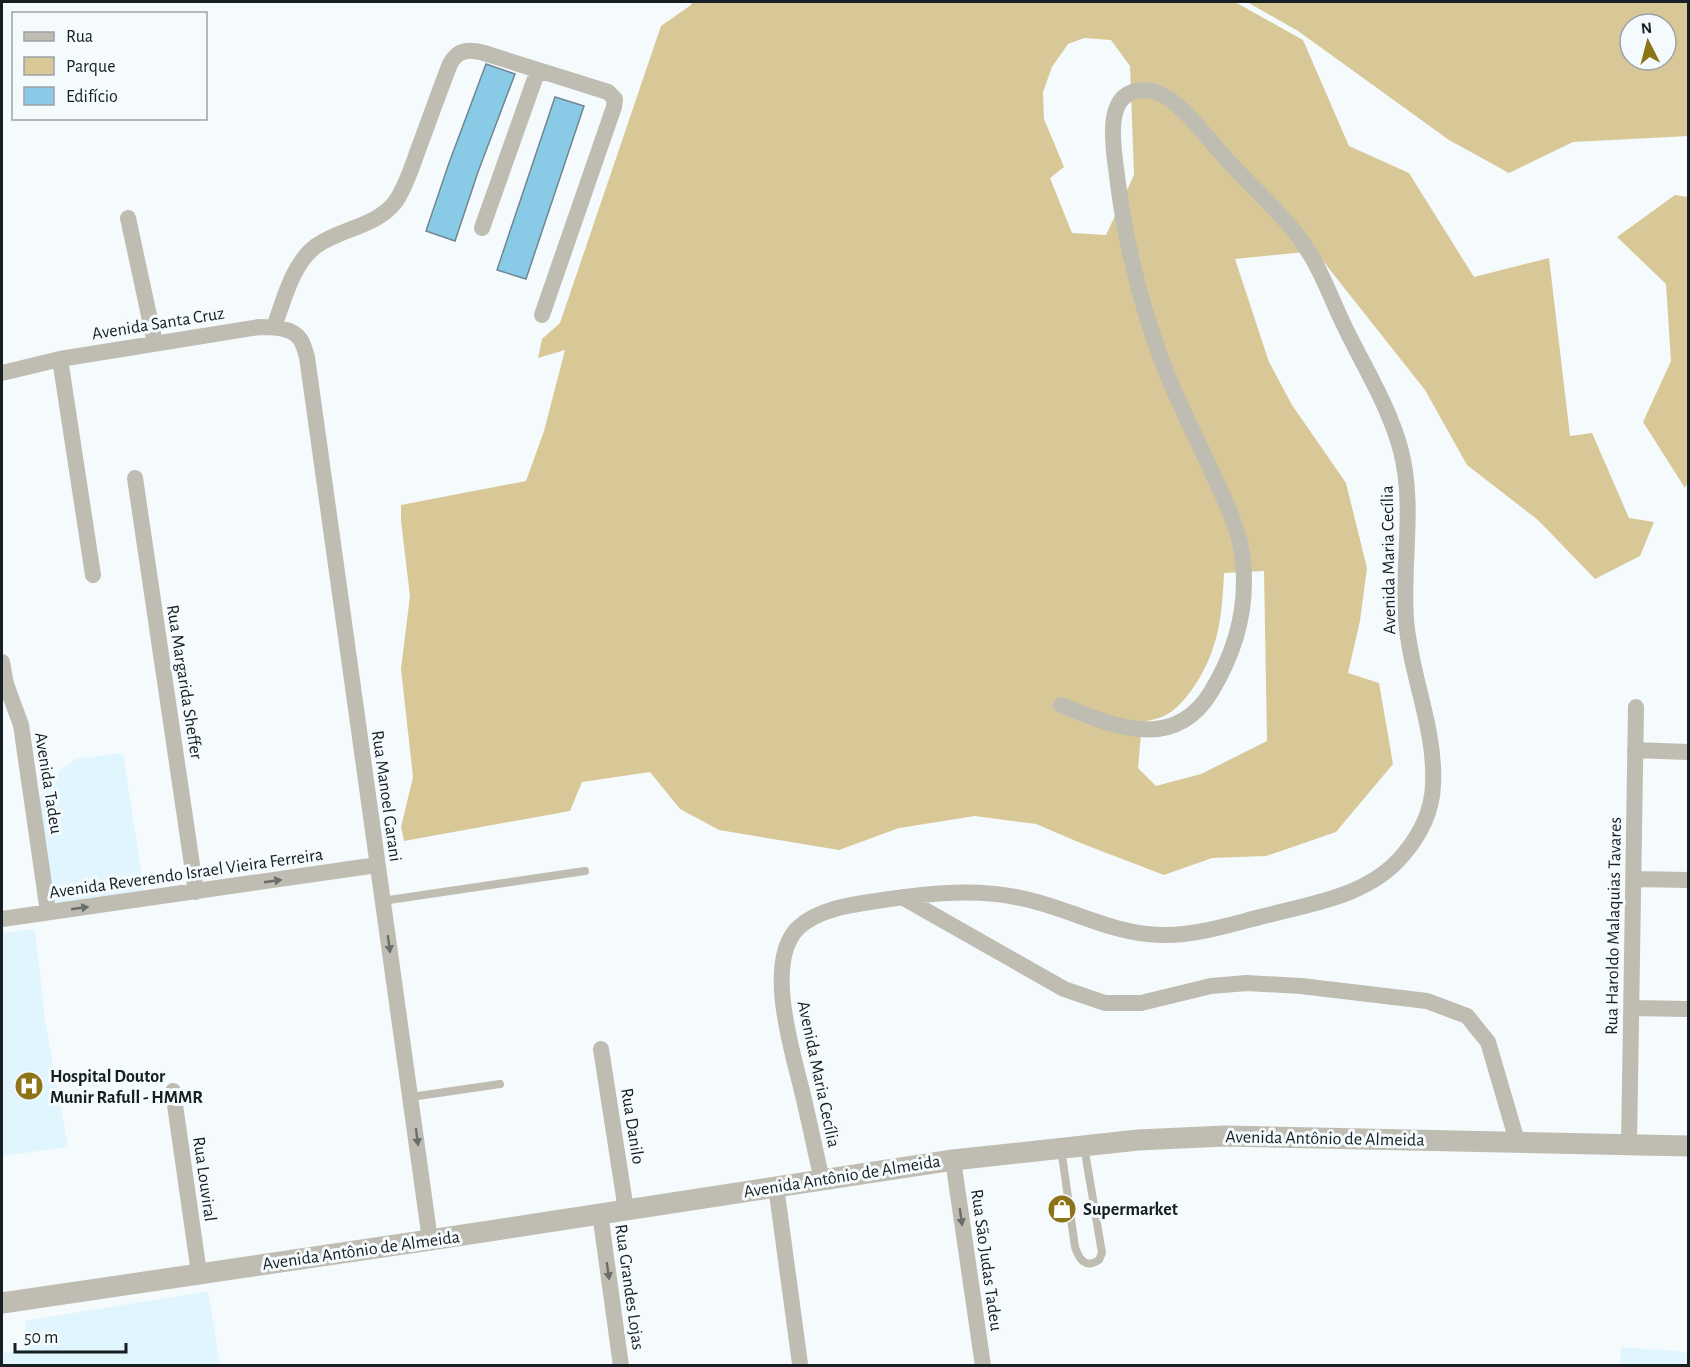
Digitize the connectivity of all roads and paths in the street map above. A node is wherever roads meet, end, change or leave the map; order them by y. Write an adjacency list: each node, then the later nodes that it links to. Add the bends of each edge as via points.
1 (538, 70): 3 (street); 4 (street, via 608,92 615,103); 5 (street, via 477,51 464,50 455,55 396,200 372,220 328,239 305,257)
2 (128, 218): 6 (street)
3 (482, 228)
4 (542, 315)
5 (274, 327): 6 (street, Avenida Santa Cruz); 7 (street, Avenida Santa Cruz, via 300,338)
6 (155, 344): 8 (street, Avenida Santa Cruz)
7 (308, 357): 17 (street, Rua Manoel Garani)
8 (60, 359): 9 (street, Avenida Santa Cruz); 11 (street)
9 (2, 373)
10 (135, 478): 21 (street, Rua Margarida Sheffer)
11 (93, 574)
12 (2, 662): 24 (street, Avenida Tadeu, via 21,725)
13 (1061, 705): 22 (street, Avenida Maria Cecília, via 1114,726 1150,730 1174,725 1204,704 1227,665 1238,635 1243,589 1241,548 1232,518 1164,366 1136,285 1122,215 1112,123 1127,94 1153,91 1166,97 1202,129 1277,210 1310,253 1398,441 1409,522 1406,614 1429,732 1434,779 1431,805 1419,837 1390,871 1346,895 1169,936 1136,934 1023,898 984,893)
14 (1636, 707): 15 (street, Rua Haroldo Malaquias Tavares)
15 (1635, 750): 16 (street); 19 (street, Rua Haroldo Malaquias Tavares)
16 (1689, 752)
17 (377, 865): 21 (street, Avenida Reverendo Israel Vieira Ferreira, one-way to 17); 23 (street, Rua Manoel Garani)
18 (585, 871): 23 (lane)
19 (1634, 879): 20 (street); 26 (street, Rua Haroldo Malaquias Tavares)
20 (1689, 880)
21 (196, 892): 24 (street, Avenida Reverendo Israel Vieira Ferreira, one-way to 21)
22 (902, 897): 32 (street, via 1064,989 1105,1003 1141,1003 1211,986 1247,983 1427,1001 1467,1016 1488,1042); 38 (street, Avenida Maria Cecília, via 826,911 799,928 785,948 785,1017)
23 (382, 901): 31 (street, Rua Manoel Garani, one-way to 31)
24 (48, 912): 25 (street, Avenida Reverendo Israel Vieira Ferreira)
25 (2, 919)
26 (1632, 1008): 27 (street); 34 (street, Rua Haroldo Malaquias Tavares)
27 (1689, 1010)
28 (601, 1049): 40 (street, Rua Danilo)
29 (500, 1084): 31 (lane)
30 (173, 1091): 43 (street, Rua Louviral)
31 (411, 1097): 42 (street, Rua Manoel Garani, one-way to 42)
32 (1517, 1141): 33 (street, Avenida Antônio de Almeida, via 1225,1136); 34 (street, Avenida Antônio de Almeida)
33 (1084, 1145): 36 (street, Avenida Antônio de Almeida); 36 (lane, via 1102,1253 1093,1264 1082,1261 1075,1247)
34 (1629, 1145): 35 (street, Avenida Antônio de Almeida)
35 (1689, 1146)
36 (1061, 1148): 37 (street, Avenida Antônio de Almeida)
37 (953, 1160): 38 (street, Avenida Antônio de Almeida); 47 (street, Rua São Judas Tadeu, one-way to 47)
38 (822, 1179): 39 (street, Avenida Antônio de Almeida)
39 (776, 1186): 40 (street, Avenida Antônio de Almeida); 45 (street)
40 (626, 1209): 41 (street, Avenida Antônio de Almeida)
41 (600, 1213): 42 (street, Avenida Antônio de Almeida); 46 (street, Rua Grandes Lojas, one-way to 46)
42 (430, 1240): 43 (street, Avenida Antônio de Almeida)
43 (199, 1273): 44 (street, Avenida Antônio de Almeida)
44 (2, 1302)
45 (800, 1364)
46 (621, 1365)
47 (983, 1365)

